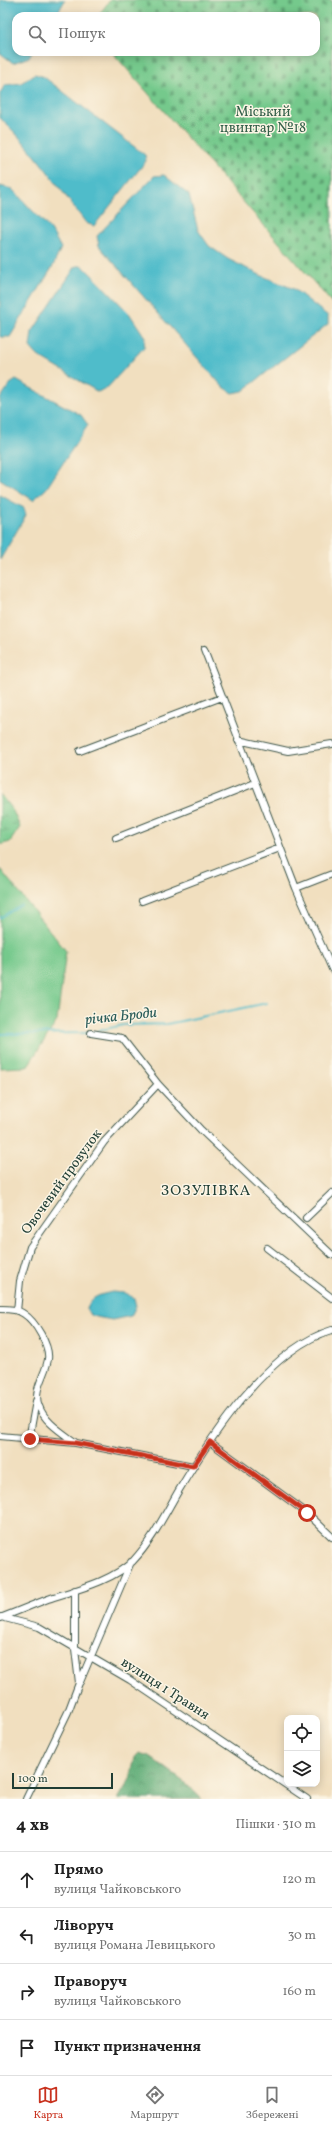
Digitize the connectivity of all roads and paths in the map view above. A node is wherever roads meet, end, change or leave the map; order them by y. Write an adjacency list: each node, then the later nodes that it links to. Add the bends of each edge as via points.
1 (204, 649): 2 (street)
2 (222, 697): 3 (street); 5 (street)
3 (238, 740): 4 (street, via 288,751); 6 (street)
4 (332, 744)
5 (80, 751)
6 (255, 783): 7 (street); 8 (street)
7 (116, 838)
8 (280, 848): 10 (street); 11 (street)
9 (332, 874): 10 (street)
10 (296, 888): 12 (street)
11 (142, 901)
12 (332, 969)
13 (91, 1033): 14 (street, via 122,1038)
14 (158, 1084): 18 (street, via 246,1175); 21 (street, Овочевий провулок, via 104,1142 30,1247 20,1281)
15 (332, 1193): 16 (street)
16 (306, 1218)
17 (267, 1248): 19 (street)
18 (332, 1256)
19 (332, 1298)
20 (0, 1309): 21 (street)
21 (17, 1311): 23 (street, via 24,1313 32,1322 47,1347 49,1357)
22 (332, 1330): 26 (street, via 287,1354 238,1402)
23 (37, 1392): 25 (street); 27 (street, via 38,1406 47,1419)
24 (0, 1436): 25 (street)
25 (30, 1439): 27 (street)
26 (210, 1442): 28 (street); 29 (street, via 307,1513)
27 (76, 1443): 28 (street)
28 (193, 1466): 30 (street, via 145,1548)
29 (332, 1537)
30 (131, 1562): 31 (street, via 113,1574); 34 (street)
31 (75, 1590): 32 (street); 33 (street)
32 (1, 1618): 33 (street, вулиця 1 Травня, via 39,1627)
33 (75, 1649): 34 (street, вулиця 1 Травня); 35 (street)
34 (91, 1658): 35 (street); 37 (street, вулиця 1 Травня, via 130,1680)
35 (79, 1683): 36 (street, via 68,1712)
36 (26, 1799)
37 (307, 1799)

